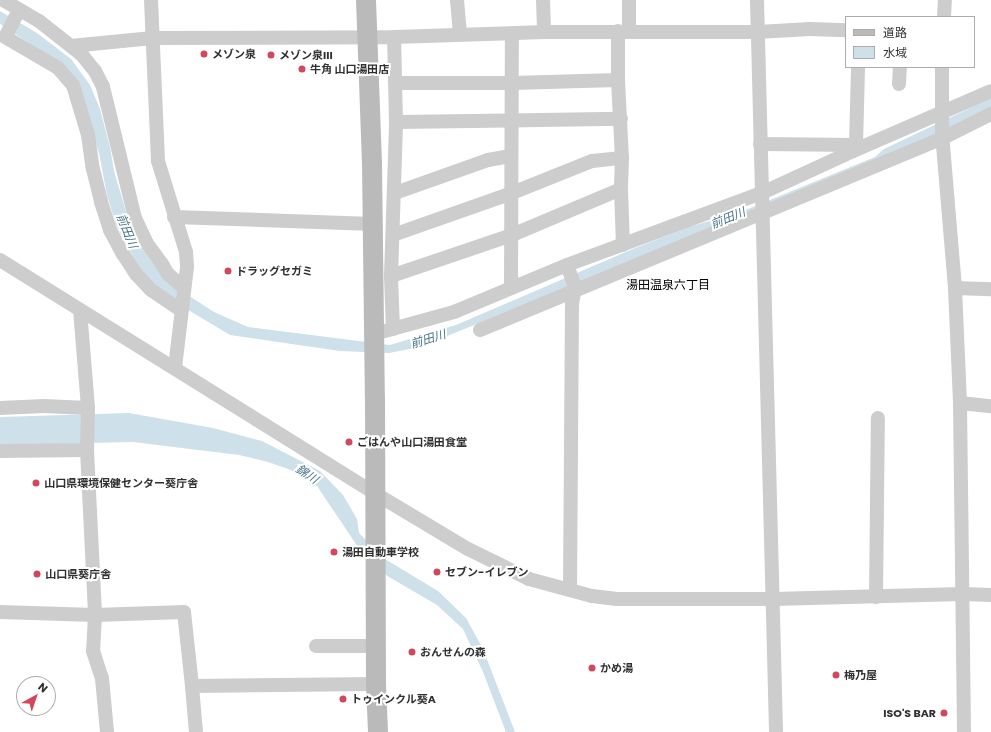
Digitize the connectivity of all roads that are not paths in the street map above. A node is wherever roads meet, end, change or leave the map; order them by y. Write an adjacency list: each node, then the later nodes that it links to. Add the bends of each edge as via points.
1 (3, 0): 9 (street)
2 (152, 0): 19 (street)
3 (366, 0): 17 (street)
4 (457, 0): 15 (street)
5 (543, 0): 13 (street)
6 (629, 0): 12 (street)
7 (757, 0): 14 (street)
8 (945, 0): 10 (street)
9 (19, 10): 20 (street, via 40,22); 58 (street, via 5,36 58,68 73,85 88,135 93,169 110,230 136,274 151,290)
10 (944, 16)
11 (845, 30): 14 (street)
12 (623, 31): 13 (street); 14 (street); 24 (street)
13 (544, 32): 16 (street)
14 (758, 32): 35 (street)
15 (460, 34): 16 (street); 18 (street)
16 (512, 34): 26 (street)
17 (368, 37): 18 (street); 19 (street); 45 (street)
18 (394, 37): 25 (street)
19 (153, 38): 20 (street); 44 (street, via 158,161)
20 (71, 46): 52 (street, via 95,71 103,86 140,230 168,274)
21 (858, 68): 36 (street)
22 (900, 68): 27 (street)
23 (942, 68): 30 (street)
24 (618, 80): 26 (street); 31 (street)
25 (395, 82): 26 (street); 33 (street)
26 (512, 83): 32 (street)
27 (899, 84)
28 (991, 91): 30 (street)
29 (991, 114): 34 (street)
30 (941, 115): 34 (street); 36 (street)
31 (621, 119): 32 (street); 38 (street)
32 (511, 121): 33 (street); 37 (street)
33 (396, 122): 40 (street)
34 (942, 136): 43 (street); 54 (street)
35 (760, 144): 36 (street); 42 (street)
36 (854, 148): 42 (street)
37 (511, 156): 40 (street, via 488,160); 41 (street)
38 (622, 158): 39 (street); 41 (street, via 592,161)
39 (621, 189): 47 (street); 48 (street)
40 (395, 193): 46 (street)
41 (512, 193): 46 (street); 47 (street)
42 (762, 194): 43 (street); 48 (street)
43 (762, 213): 55 (street); 74 (street)
44 (174, 216): 45 (street); 52 (street, via 186,252 187,267)
45 (373, 224): 60 (street)
46 (393, 235): 51 (street)
47 (512, 235): 51 (street); 53 (street)
48 (623, 244): 50 (street)
49 (0, 260): 57 (street)
50 (567, 265): 53 (street); 55 (street)
51 (391, 276): 60 (street)
52 (183, 287): 58 (street)
53 (512, 287): 60 (street, via 454,312)
54 (955, 288): 56 (street); 62 (street)
55 (575, 289): 59 (street); 70 (street, via 572,304)
56 (991, 289)
57 (80, 310): 61 (street); 65 (street)
58 (182, 311): 61 (street)
59 (480, 330)
60 (381, 333): 69 (street, via 374,356)
61 (176, 368): 69 (street)
62 (960, 403): 63 (street); 71 (street)
63 (991, 406)
64 (0, 408): 65 (street)
65 (88, 408): 67 (street)
66 (878, 418): 73 (street)
67 (87, 450): 68 (street); 76 (street)
68 (0, 451)
69 (376, 494): 70 (street, via 499,566 529,580); 78 (street)
70 (570, 590): 74 (street, via 618,599)
71 (962, 594): 72 (street); 73 (street); 85 (street)
72 (991, 595)
73 (876, 597): 74 (street)
74 (773, 599): 84 (street)
75 (0, 612): 76 (street)
76 (95, 616): 80 (street, via 184,612); 81 (street, via 93,650 102,678)
77 (316, 646): 78 (street)
78 (376, 646): 79 (street)
79 (376, 684): 80 (street); 83 (street)
80 (192, 686): 82 (street)
81 (107, 732)
82 (196, 732)
83 (378, 732)
84 (776, 732)
85 (964, 732)

